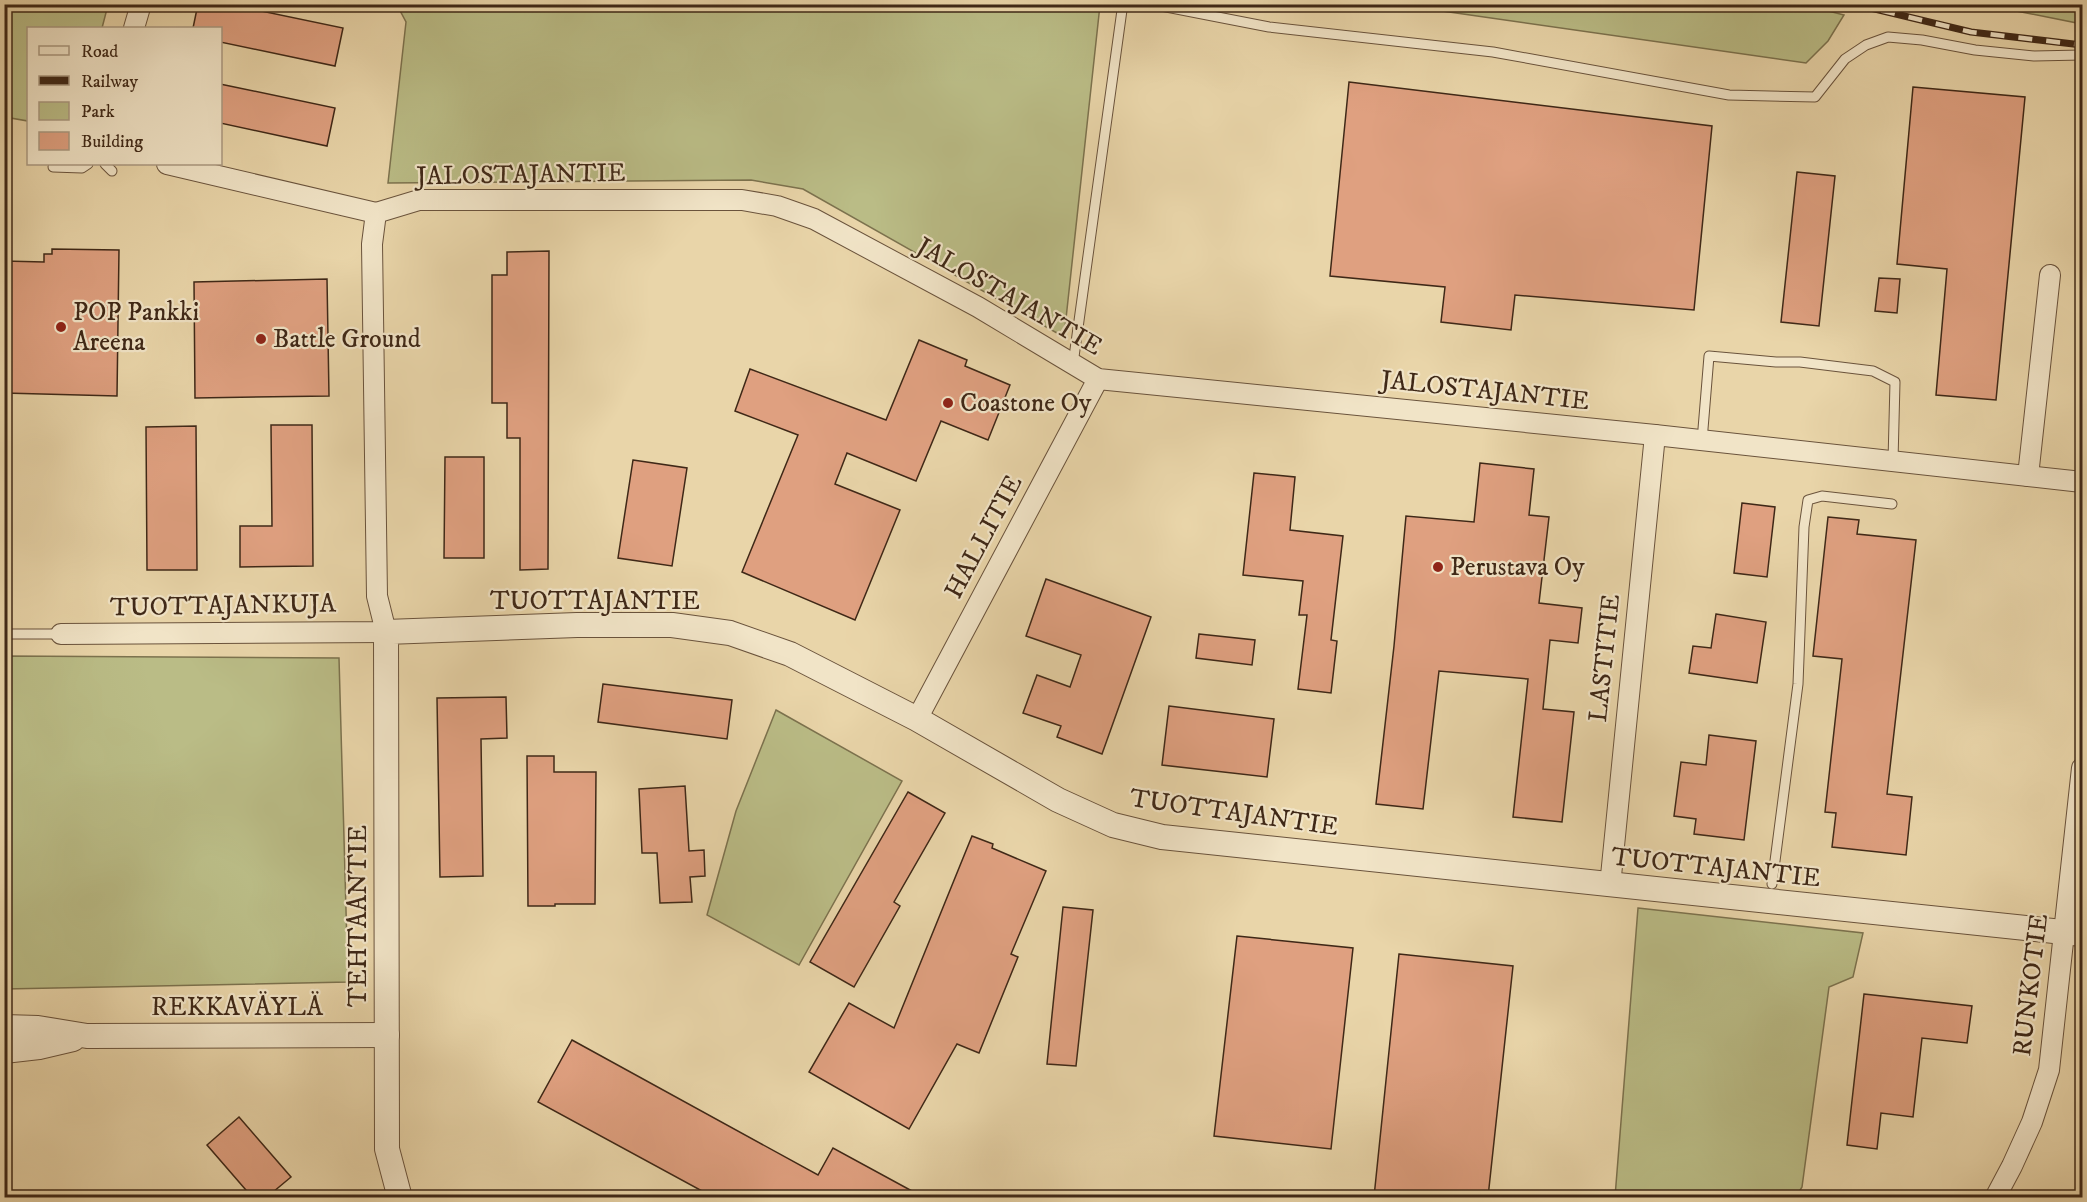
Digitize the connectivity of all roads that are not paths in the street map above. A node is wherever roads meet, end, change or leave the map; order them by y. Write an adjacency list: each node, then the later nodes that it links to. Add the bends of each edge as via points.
1 (141, 4): 4 (street)
2 (1125, 4): 11 (lane)
3 (1151, 4): 5 (lane, via 1269,27 1493,52 1729,95 1815,97 1845,59 1888,37 2034,56)
4 (135, 27)
5 (2082, 55)
6 (86, 165): 8 (lane)
7 (171, 165): 9 (street)
8 (53, 167)
9 (376, 213): 11 (street, JALOSTAJANTIE, via 419,200 742,200 777,206 814,219 978,307); 19 (street, via 372,244 377,596)
10 (2050, 275): 16 (street)
11 (1073, 364): 12 (street, JALOSTAJANTIE)
12 (1098, 379): 13 (street, JALOSTAJANTIE); 22 (street, HALLITIE)
13 (1655, 435): 14 (street, JALOSTAJANTIE); 25 (street, LASTITIE)
14 (1702, 441): 15 (street, JALOSTAJANTIE); 15 (lane, via 1709,356 1800,362 1873,371 1895,382)
15 (1893, 461): 16 (street, JALOSTAJANTIE)
16 (2028, 476): 17 (street, JALOSTAJANTIE)
17 (2082, 482)
18 (1892, 504): 24 (lane, via 1822,496 1808,500 1798,684)
19 (386, 632): 21 (street, TUOTTAJANKUJA); 22 (street, TUOTTAJANTIE, via 672,625 730,633 790,654); 28 (street, TEHTAANTIE)
20 (4, 634): 21 (lane)
21 (61, 634)
22 (918, 719): 25 (street, TUOTTAJANTIE, via 1058,800 1122,828 1162,837)
23 (2082, 768): 26 (street, RUNKOTIE)
24 (1772, 884)
25 (1610, 886): 26 (street, TUOTTAJANTIE)
26 (2074, 933): 32 (street, RUNKOTIE, via 2049,1070 2032,1122)
27 (4, 1027): 29 (street, REKKAVÄYLÄ)
28 (387, 1035): 29 (street, REKKAVÄYLÄ); 31 (street, TEHTAANTIE, via 387,1149)
29 (87, 1036): 30 (street, REKKAVÄYLÄ)
30 (4, 1051)
31 (400, 1197)
32 (1995, 1197)

